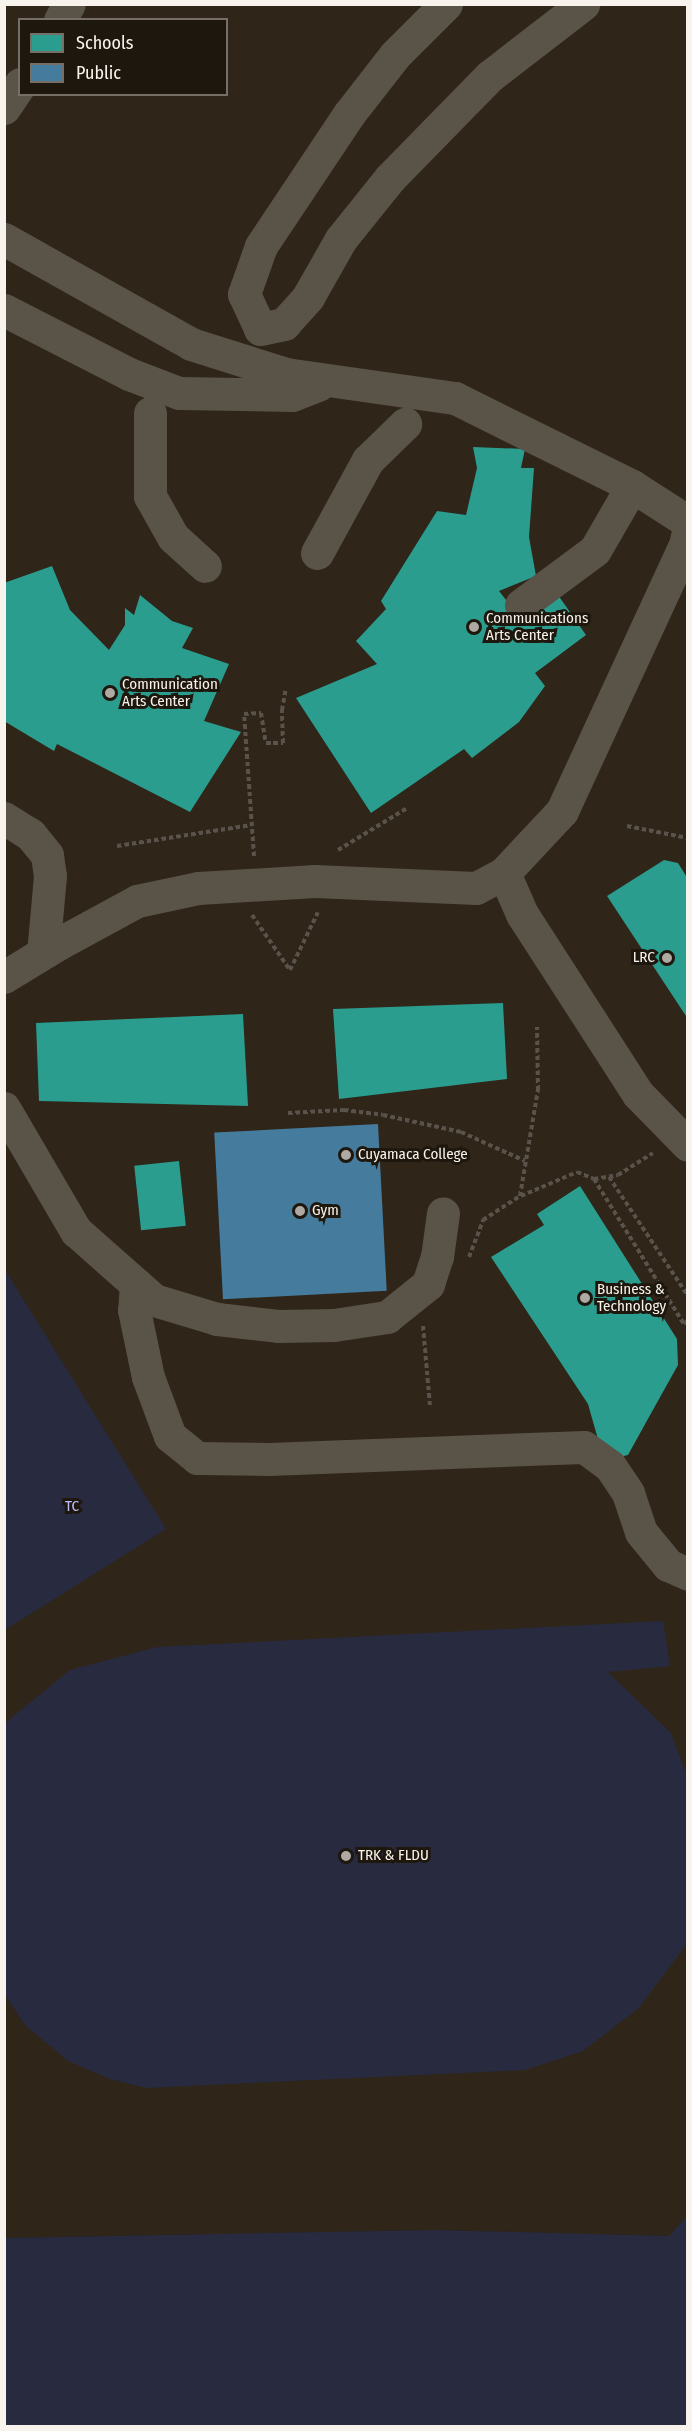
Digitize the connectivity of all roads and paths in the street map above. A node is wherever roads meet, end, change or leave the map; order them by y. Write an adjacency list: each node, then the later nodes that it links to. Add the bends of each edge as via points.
1 (69, 4): 4 (street)
2 (446, 4): 3 (street, via 395,55 349,114 261,246 243,294 260,329 284,324 308,297 341,239 390,178 476,90)
3 (583, 4)
4 (61, 18)
5 (18, 87): 6 (street)
6 (4, 108)
7 (4, 239): 9 (street, via 191,344 286,374)
8 (4, 310): 9 (street, via 119,370 179,393 292,395)
9 (328, 381): 12 (street, via 455,398)
10 (150, 413): 16 (street, via 150,496 173,537)
11 (405, 424): 15 (street, via 368,460)
12 (632, 486): 13 (street); 17 (street, via 596,550)
13 (687, 522)
14 (687, 532): 26 (street, via 685,545 562,811)
15 (316, 553)
16 (205, 566)
17 (521, 605)
18 (286, 688): 21 (path, via 283,743 266,743 261,713 244,714)
19 (407, 808): 25 (path, via 342,849)
20 (4, 818): 28 (street, via 30,834 47,855 50,876)
21 (251, 825): 24 (path); 27 (path)
22 (627, 826): 23 (path)
23 (687, 838)
24 (117, 846)
25 (332, 866): 26 (street, via 476,888); 27 (street); 27 (path, via 290,970 243,903)
26 (504, 873): 33 (street, via 522,914 638,1094)
27 (242, 886): 28 (street, via 198,888 137,901)
28 (43, 953): 29 (street)
29 (4, 977)
30 (537, 1027): 34 (path, via 538,1090)
31 (4, 1108): 40 (street, via 76,1231)
32 (288, 1113): 34 (path, via 344,1110 382,1115 461,1132)
33 (683, 1140): 35 (path)
34 (525, 1161): 37 (path)
35 (609, 1177): 36 (path); 41 (path)
36 (594, 1179): 37 (path, via 577,1172); 43 (path, via 684,1324)
37 (520, 1196): 39 (path, via 483,1220)
38 (443, 1213): 42 (street, via 438,1257 428,1284)
39 (467, 1260)
40 (136, 1284): 42 (street, via 154,1300 217,1319 278,1326 387,1317); 45 (street, via 134,1310 148,1377 170,1436 197,1458 269,1459 584,1447 610,1466 628,1493 640,1532 668,1565)
41 (687, 1296)
42 (411, 1298): 44 (path, via 423,1316)
43 (687, 1320)
44 (430, 1406)
45 (687, 1574)

